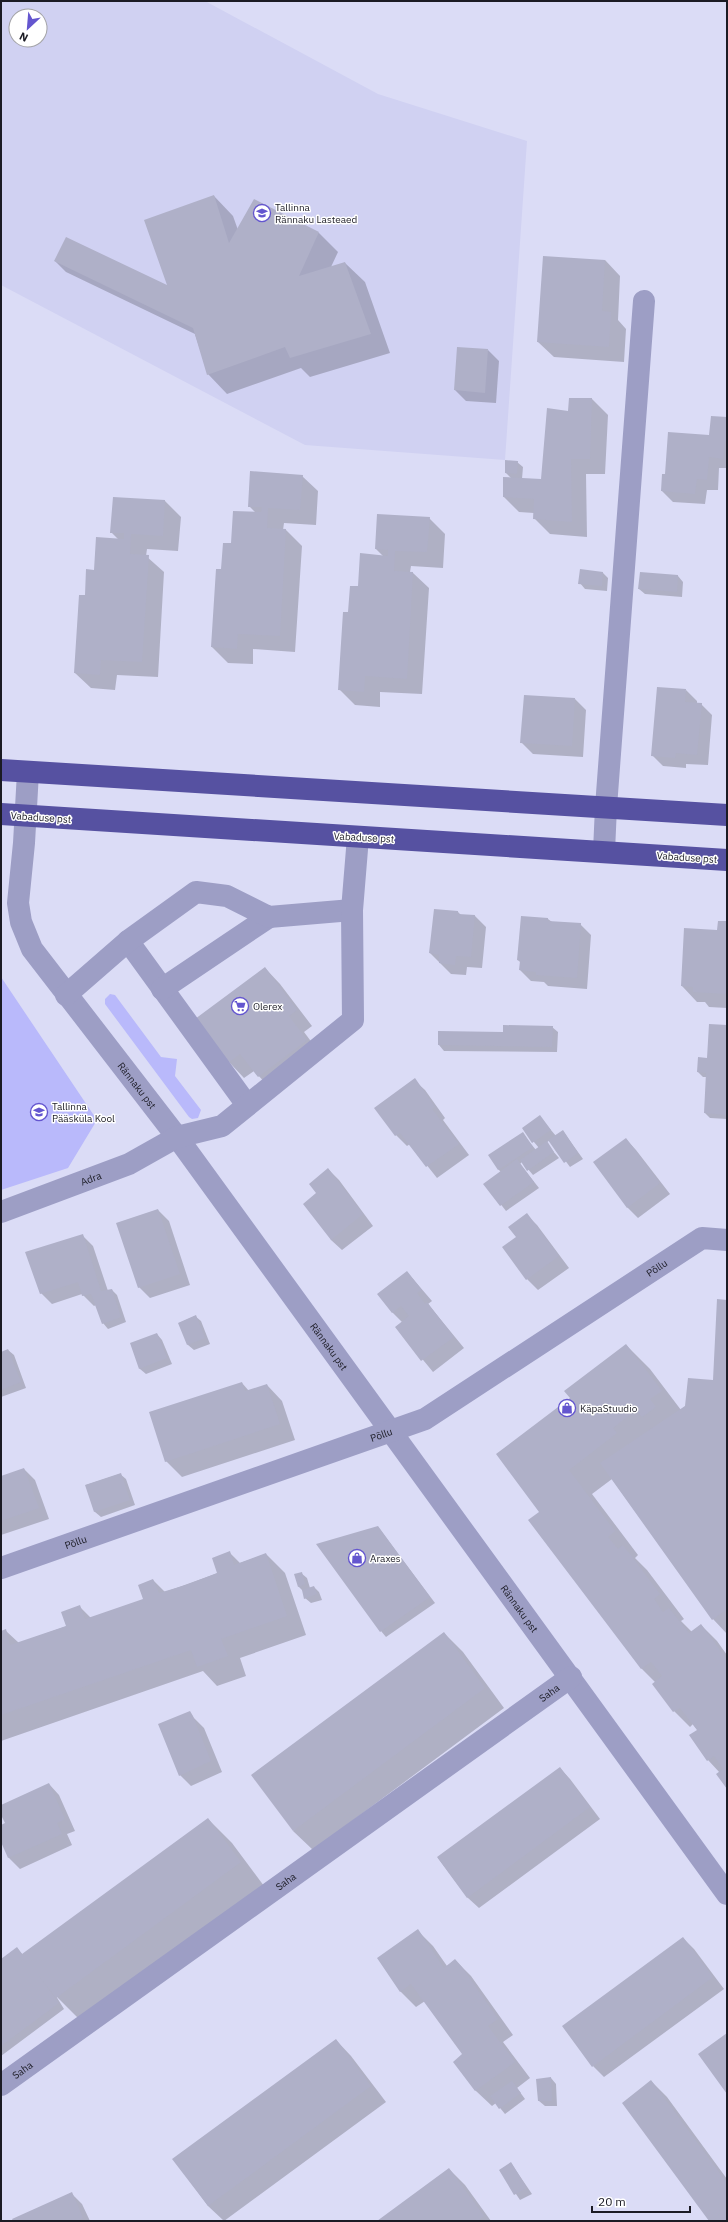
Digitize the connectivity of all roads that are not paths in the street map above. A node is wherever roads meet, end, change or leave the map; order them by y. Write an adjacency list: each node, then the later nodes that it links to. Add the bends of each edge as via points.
1 (644, 301): 4 (street)
2 (1, 770): 3 (highway)
3 (28, 772): 4 (highway); 7 (street, Rännaku pst)
4 (606, 807): 6 (highway); 9 (street)
5 (1, 814): 7 (highway, Vabaduse pst)
6 (727, 815)
7 (26, 816): 8 (highway, Vabaduse pst); 15 (street, Rännaku pst, via 18,903 22,922 32,948)
8 (358, 837): 9 (highway, Vabaduse pst); 11 (street)
9 (604, 851): 10 (highway, Vabaduse pst)
10 (727, 860)
11 (352, 910): 12 (street); 16 (street, Adra, via 353,1020)
12 (269, 917): 13 (street, via 227,896 196,892); 14 (street)
13 (128, 941): 14 (street); 15 (street)
14 (162, 989): 16 (street)
15 (66, 995): 17 (street, Rännaku pst)
16 (247, 1105): 17 (street, Adra, via 222,1126)
17 (177, 1137): 18 (street, Adra, via 128,1164); 20 (street, Rännaku pst)
18 (1, 1212)
19 (727, 1240): 20 (street, Põllu, via 702,1238 425,1419)
20 (390, 1432): 21 (street, Põllu); 22 (street, Rännaku pst)
21 (1, 1568)
22 (571, 1677): 23 (street, Rännaku pst); 24 (street, Saha)
23 (727, 1894)
24 (1, 2085)

